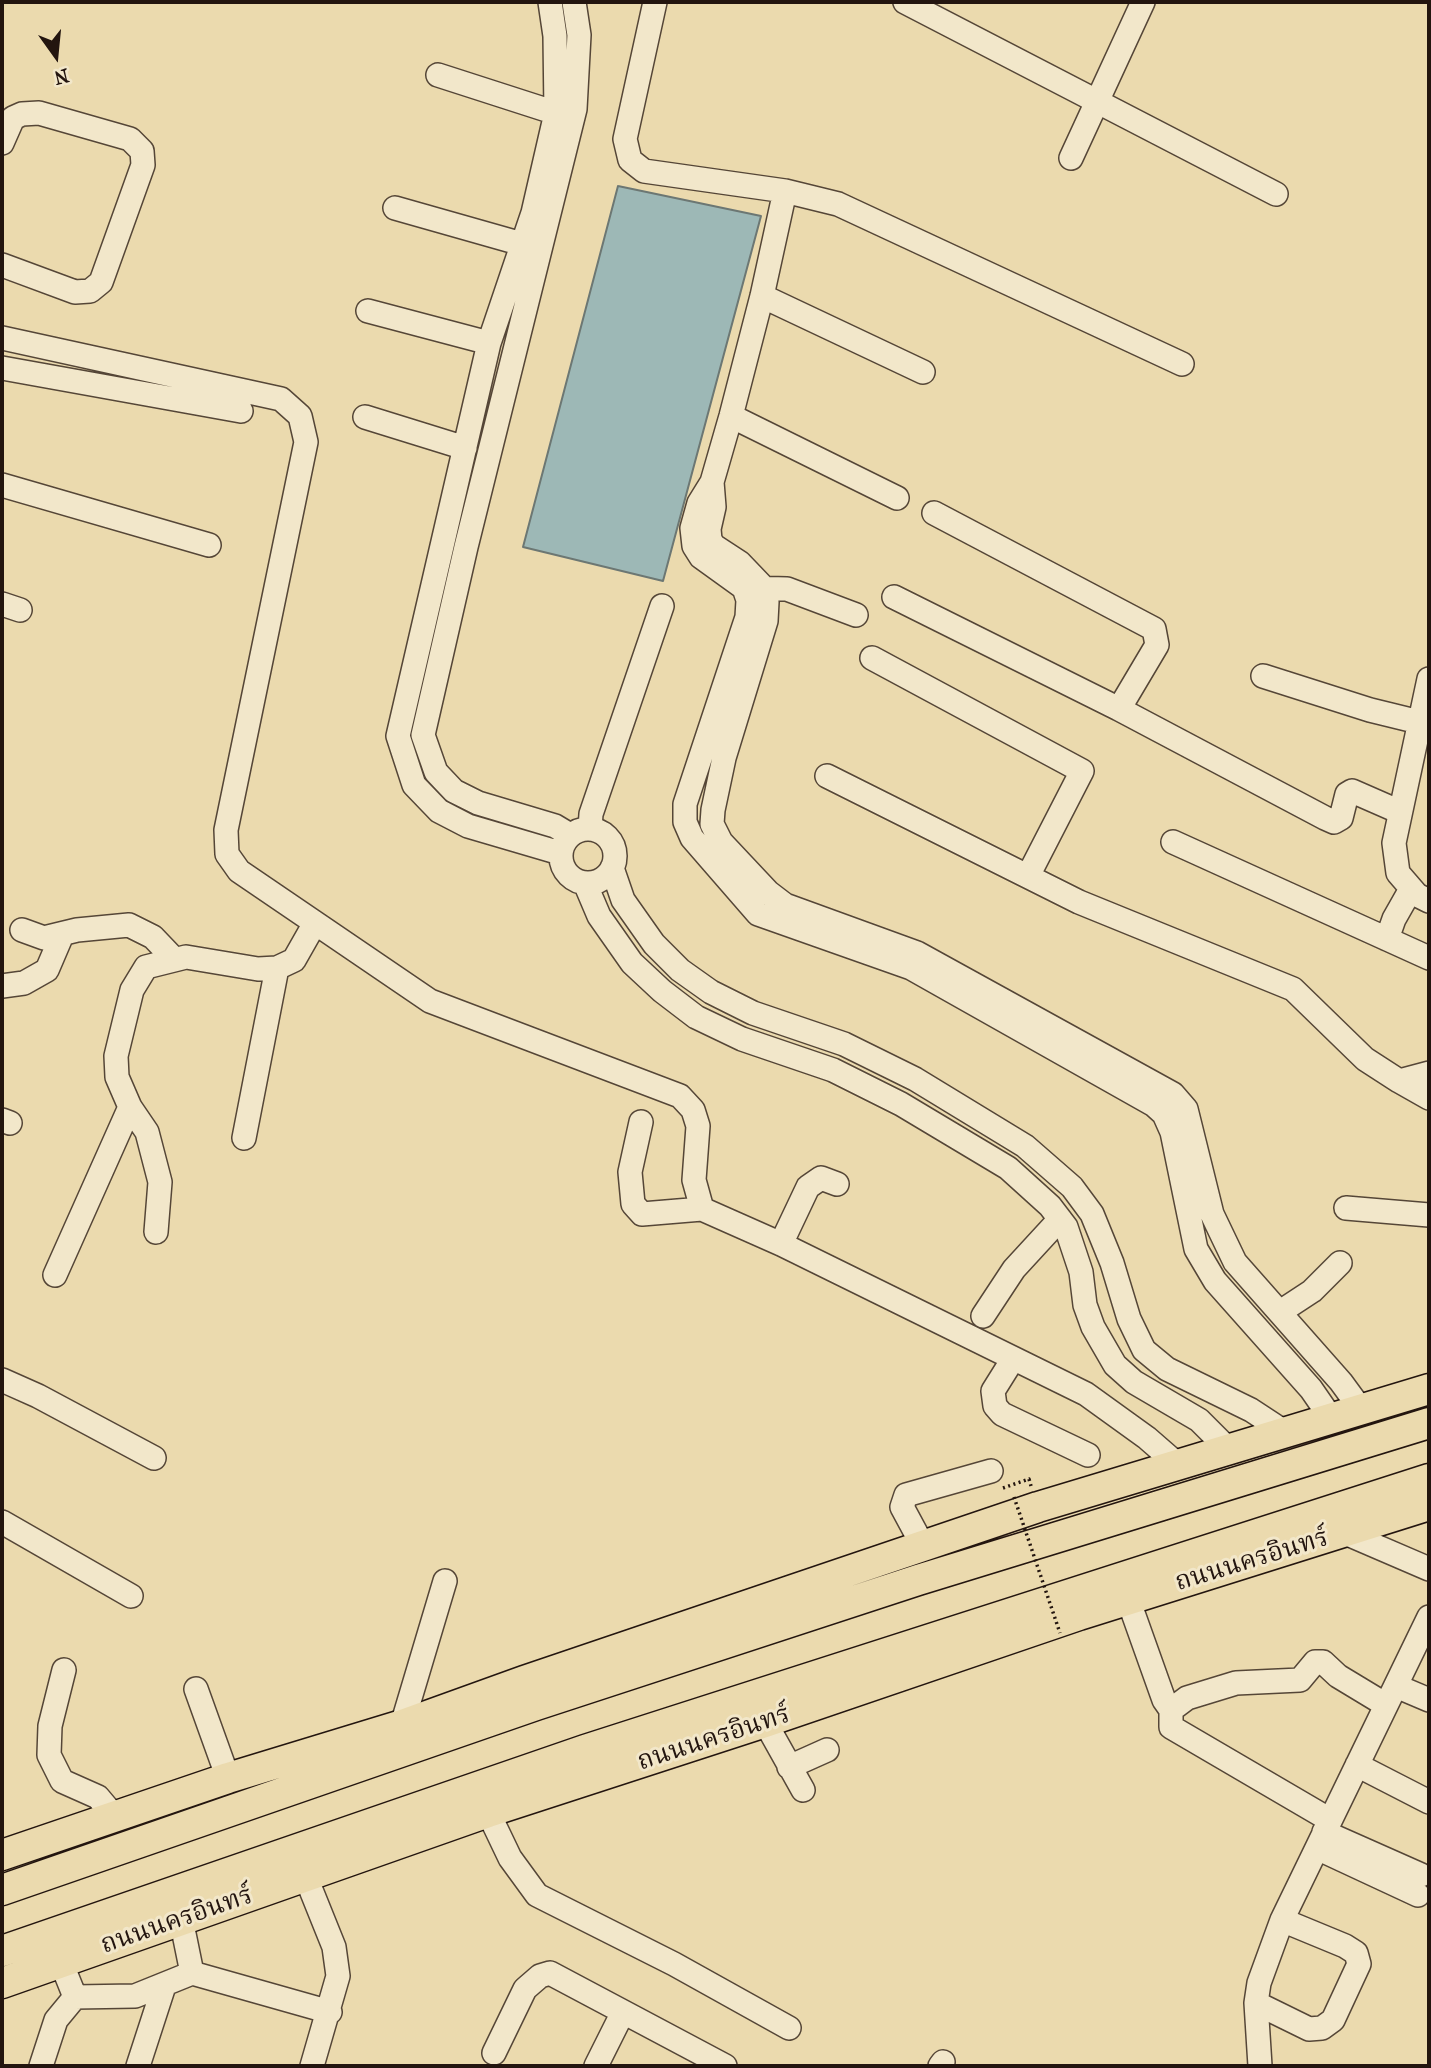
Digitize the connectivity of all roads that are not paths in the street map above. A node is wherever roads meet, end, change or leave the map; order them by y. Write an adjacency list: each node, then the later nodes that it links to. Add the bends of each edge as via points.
1 (550, 2): 8 (street)
2 (574, 2): 32 (street, via 579,35 575,109)
3 (655, 2): 11 (street, via 625,139 630,160 644,171)
4 (905, 2): 7 (street)
5 (1143, 2): 7 (street)
6 (438, 75): 8 (street)
7 (1097, 101): 10 (street); 12 (street)
8 (556, 113): 14 (street)
9 (2, 143): 15 (street, via 13,118 39,113 130,139 142,151 143,165 101,282 90,291 75,292)
10 (1071, 158)
11 (785, 191): 16 (street); 20 (street, via 838,204)
12 (1276, 194)
13 (395, 208): 14 (street)
14 (522, 244): 19 (street)
15 (2, 265)
16 (762, 296): 22 (street); 24 (street)
17 (368, 311): 19 (street)
18 (2, 338): 50 (street, via 281,399 300,416 306,442 226,830 227,854 239,871)
19 (489, 343): 26 (street)
20 (1182, 364)
21 (2, 369): 23 (street)
22 (923, 372)
23 (241, 411)
24 (731, 416): 28 (street); 33 (street, via 712,482 699,503 692,528 694,545 701,557)
25 (365, 417): 26 (street)
26 (465, 448): 30 (street)
27 (2, 485): 31 (street)
28 (897, 498)
29 (934, 513): 40 (street, via 1154,629 1157,645)
30 (442, 542): 32 (street); 44 (street, via 398,736 414,785 439,811 468,826)
31 (209, 545)
32 (466, 547): 44 (street, via 423,735 436,772 454,791 478,803 555,826)
33 (754, 587): 36 (street, via 787,589); 61 (street, via 714,753 685,804 685,822 692,838 758,914 860,939)
34 (894, 597): 40 (street)
35 (662, 606): 44 (street, via 590,814)
36 (856, 615)
37 (872, 658): 47 (street, via 1082,771)
38 (1263, 676): 41 (street, via 1370,710)
39 (1429, 679): 41 (street)
40 (1119, 709): 43 (street, via 1334,822 1341,818 1352,791)
41 (1424, 714): 43 (street)
42 (827, 776): 47 (street)
43 (1400, 812): 49 (street, via 1394,844 1398,873)
44 (573, 839): 46 (street, via 609,838 614,848); 48 (street, via 566,873)
45 (1173, 842): 53 (street)
46 (612, 868): 48 (street, via 596,881); 58 (street, via 623,900 654,944)
47 (1028, 876): 62 (street, via 1079,902 1293,989 1365,1059)
48 (585, 883): 59 (street, via 599,916 632,963)
49 (1420, 895): 53 (street, via 1394,919)
50 (315, 923): 56 (street, via 294,960); 71 (street, via 430,1001 680,1096 698,1126 694,1180)
51 (22, 930): 52 (street, via 44,937)
52 (62, 935): 55 (street, via 129,925 153,937); 57 (street, via 47,970 24,983)
53 (1387, 939): 54 (street)
54 (1429, 958)
55 (174, 959): 56 (street); 64 (street, via 146,967 132,990 116,1067)
56 (277, 968): 67 (street)
57 (2, 986)
58 (711, 992): 59 (street); 66 (street, via 753,1013 844,1044)
59 (696, 1017): 68 (street, via 742,1039 833,1070)
60 (1429, 1073): 62 (street)
61 (1132, 1080): 80 (street, via 1173,1094 1186,1109 1212,1214 1235,1262); 81 (street, via 1164,1114 1172,1132 1196,1249)
62 (1399, 1081): 63 (street)
63 (1429, 1098)
64 (130, 1107): 74 (street, via 141,1120 156,1163 160,1189); 79 (street)
65 (641, 1122): 71 (street, via 631,1172 633,1205 642,1214)
66 (999, 1128): 68 (street); 76 (street, via 1072,1187 1092,1214)
67 (244, 1138)
68 (984, 1153): 73 (street, via 1008,1168)
69 (838, 1184): 75 (street, via 821,1178 808,1187)
70 (1346, 1208): 72 (street)
71 (702, 1209): 75 (street)
72 (1429, 1215)
73 (1059, 1219): 78 (street); 83 (street, via 1014,1269)
74 (156, 1232)
75 (781, 1244): 84 (street)
76 (1112, 1263): 78 (street); 86 (street, via 1144,1350)
77 (1340, 1263): 82 (street)
78 (1081, 1272): 88 (street, via 1085,1305 1101,1345 1134,1382)
79 (55, 1275)
80 (1252, 1280): 81 (street); 82 (street)
81 (1231, 1299): 90 (street)
82 (1280, 1312): 89 (street)
83 (984, 1316)
84 (1013, 1359): 94 (street, via 993,1391 995,1406 1002,1414); 96 (street, via 1086,1394)
85 (2, 1380): 95 (street)
86 (1189, 1380): 88 (street); 92 (street)
87 (1429, 1389): 89 (main road)
88 (1170, 1402): 93 (street, via 1215,1433)
89 (1360, 1408): 90 (main road)
90 (1331, 1418): 92 (main road)
91 (1429, 1423): 129 (main road, via 891,1588)
92 (1283, 1431): 93 (main road)
93 (1228, 1449): 96 (main road)
94 (1088, 1455)
95 (155, 1458)
96 (1178, 1465): 102 (main road)
97 (991, 1471): 102 (street, via 906,1495 902,1507)
98 (1429, 1479): 124 (main road, ถนนนครอินทร์)
99 (1429, 1505): 101 (main road, ถนนนครอินทร์)
100 (2, 1522): 105 (street)
101 (1343, 1532): 103 (street); 106 (main road, ถนนนครอินทร์)
102 (923, 1546): 114 (main road)
103 (1429, 1569)
104 (445, 1581): 114 (street)
105 (131, 1596)
106 (1128, 1599): 112 (street); 113 (main road, ถนนนครอินทร์)
107 (1429, 1617): 110 (street)
108 (64, 1670): 123 (street, via 50,1726 49,1755 62,1781 98,1797)
109 (196, 1689): 119 (street)
110 (1391, 1695): 111 (street); 112 (street, via 1338,1676 1323,1662 1315,1662 1300,1680 1236,1683 1187,1698); 116 (street)
111 (1429, 1700)
112 (1171, 1710): 125 (street, via 1171,1727)
113 (765, 1722): 117 (street); 118 (main road, ถนนนครอินทร์)
114 (402, 1725): 119 (main road)
115 (827, 1750): 117 (street)
116 (1357, 1765): 121 (street); 125 (street)
117 (789, 1767): 120 (street)
118 (605, 1775): 122 (main road, ถนนนครอินทร์); 124 (main road)
119 (228, 1778): 123 (main road)
120 (803, 1790)
121 (1429, 1802)
122 (488, 1812): 127 (main road, ถนนนครอินทร์); 141 (street, via 510,1858 537,1895)
123 (114, 1816): 126 (main road)
124 (376, 1820): 132 (main road, ถนนนครอินทร์)
125 (1324, 1834): 128 (street); 131 (street)
126 (2, 1855)
127 (305, 1875): 130 (main road, ถนนนครอินทร์); 139 (street, via 338,1961)
128 (1419, 1885)
129 (2, 1890)
130 (181, 1919): 133 (main road, ถนนนครอินทร์); 134 (street)
131 (1282, 1920): 138 (street); 138 (street, via 1345,1946 1356,1953 1359,1964 1333,2020 1322,2028 1310,2029)
132 (2, 1951)
133 (61, 1962): 135 (main road, ถนนนครอินทร์); 137 (street)
134 (192, 1973): 136 (street); 139 (street)
135 (2, 1983)
136 (164, 1986): 137 (street, via 117,1998); 145 (street)
137 (75, 1997): 144 (street, via 56,2020)
138 (1256, 2003): 149 (street)
139 (330, 2012): 146 (street)
140 (623, 2012): 142 (street, via 550,1973 540,1976 524,1989); 143 (street); 147 (street)
141 (789, 2028)
142 (494, 2053)
143 (701, 2061): 148 (street)
144 (41, 2066)
145 (138, 2066)
146 (312, 2066)
147 (596, 2066)
148 (725, 2066)
149 (1260, 2066)

